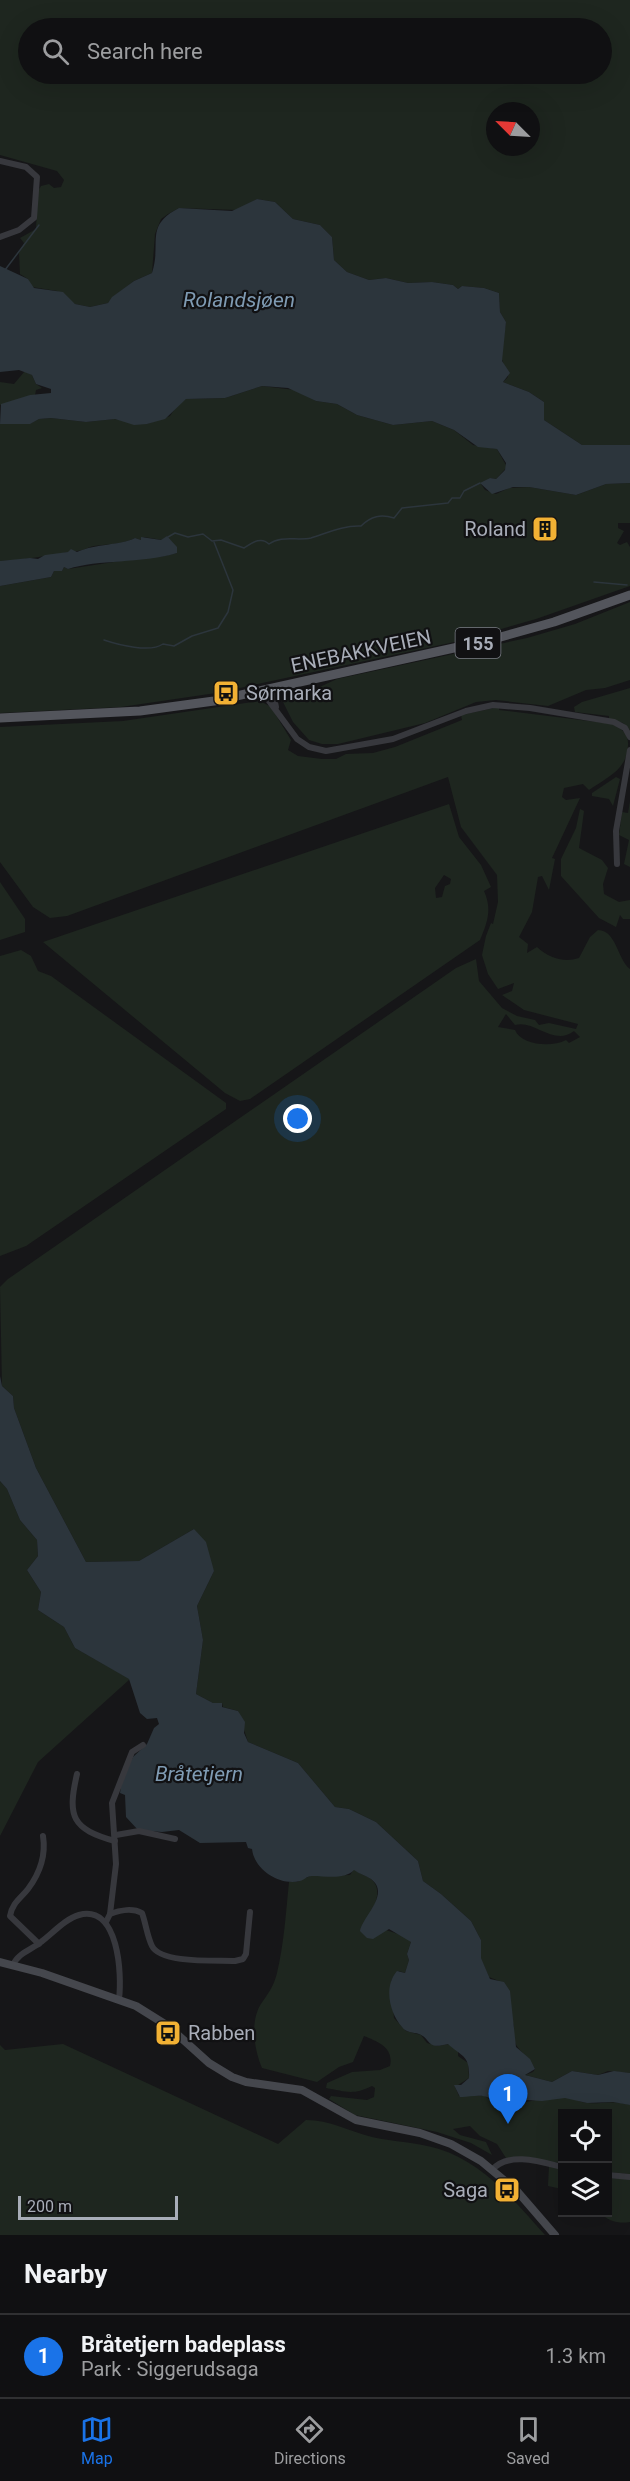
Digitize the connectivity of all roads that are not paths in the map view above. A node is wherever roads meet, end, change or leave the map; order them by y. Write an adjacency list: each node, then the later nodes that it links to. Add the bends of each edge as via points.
1 (0, 161): 2 (street, via 26,167 37,179 34,218 19,231)
2 (0, 237)
3 (630, 595): 4 (main road, ENEBAKKVEIEN / 155, via 490,640)
4 (269, 689): 5 (main road, ENEBAKKVEIEN / 155, via 153,710); 6 (street, ENEBAKKVEIEN, via 276,707 300,741 326,751 393,740 471,709 500,705 614,722 625,728)
5 (0, 718)
6 (630, 737)
7 (630, 750): 8 (street, via 616,831)
8 (617, 864)
9 (143, 1744): 12 (street, via 132,1752 115,1791)
10 (77, 1774): 12 (street, via 72,1814 75,1822 90,1834)
11 (43, 1836): 17 (street, via 40,1868 10,1916)
12 (115, 1838): 13 (street, via 139,1831); 15 (street, via 115,1884)
13 (175, 1839)
14 (250, 1912): 15 (street, via 246,1954 235,1961 162,1955 152,1947 142,1913 128,1910)
15 (110, 1914): 16 (street)
16 (106, 1922): 17 (street, via 90,1914 76,1916); 20 (street, via 117,1950)
17 (39, 1944): 19 (street, via 17,1957)
18 (0, 1962): 19 (main road)
19 (13, 1965): 20 (main road)
20 (119, 1999): 22 (main road, via 154,2016 209,2063 232,2077 302,2090 356,2120 433,2137 458,2147)
21 (558, 2166): 22 (street, via 511,2160 500,2162)
22 (492, 2170): 25 (main road, via 528,2202)
23 (612, 2175): 24 (street)
24 (630, 2177)
25 (555, 2235)

